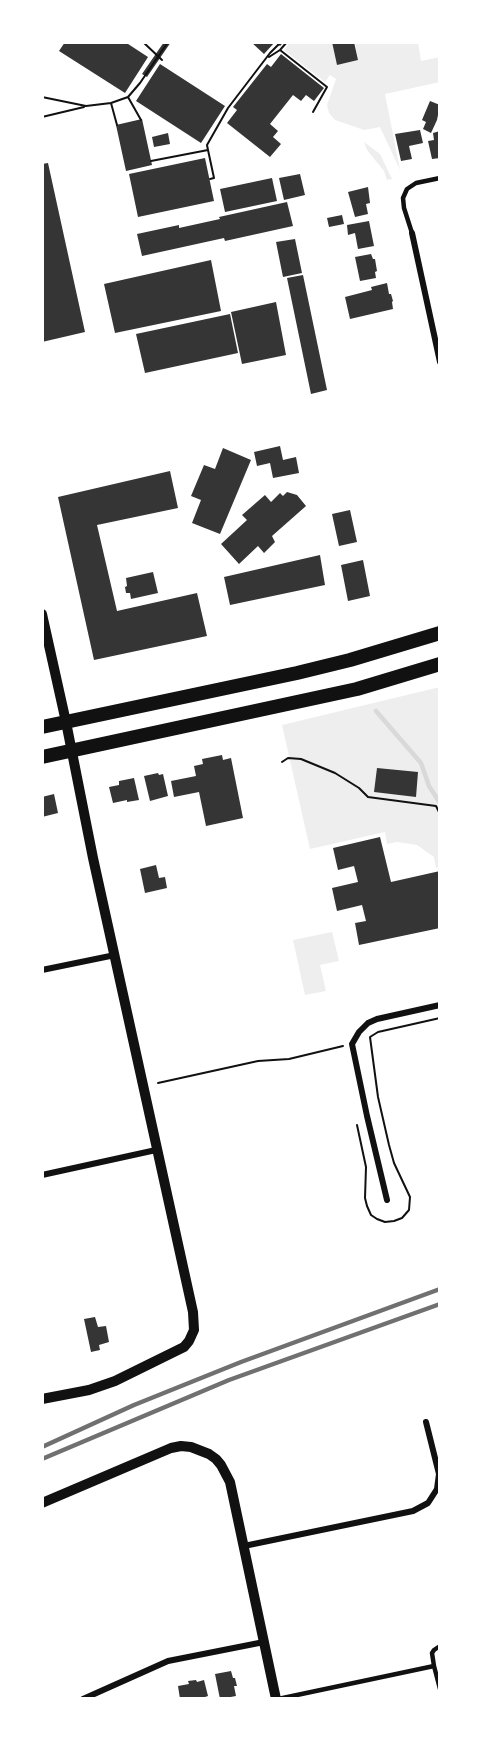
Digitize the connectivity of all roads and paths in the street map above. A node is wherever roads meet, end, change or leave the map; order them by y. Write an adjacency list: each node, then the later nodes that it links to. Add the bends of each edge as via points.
1 (144, 42): 6 (path)
2 (168, 42): 6 (path)
3 (281, 42): 7 (path)
4 (287, 42): 5 (path)
5 (280, 50): 7 (path); 13 (path, via 327,87)
6 (157, 57): 8 (path); 10 (path)
7 (269, 57): 17 (path, via 228,108 207,145)
8 (162, 60)
9 (42, 97): 12 (path)
10 (128, 97): 11 (path); 15 (path)
11 (111, 103): 12 (path); 16 (path)
12 (86, 106): 14 (path)
13 (313, 112)
14 (42, 117)
15 (141, 120)
16 (117, 125)
17 (208, 150): 18 (path); 20 (path, via 214,178)
18 (151, 161)
19 (440, 178): 21 (lane, via 407,189 404,208)
20 (210, 179)
21 (412, 233): 22 (street)
22 (440, 362)
23 (42, 614): 26 (street)
24 (440, 633): 26 (main road, via 297,673)
25 (440, 664): 28 (main road, via 357,689)
26 (66, 722): 27 (main road); 28 (street)
27 (42, 727)
28 (71, 751): 29 (main road); 32 (street)
29 (42, 757)
30 (282, 762): 31 (path, via 288,758 302,759 335,773 368,797 436,806)
31 (440, 814)
32 (115, 955): 33 (street); 39 (street)
33 (42, 970)
34 (440, 1005): 36 (street, via 377,1019 368,1023)
35 (440, 1018): 38 (path, via 370,1037 389,1145 410,1197 409,1210 402,1218 385,1222 371,1215 365,1198 366,1167)
36 (352, 1044): 37 (path); 41 (street)
37 (158, 1083)
38 (355, 1116)
39 (156, 1149): 40 (street); 42 (street, via 193,1312 192,1336 184,1347 115,1380 89,1390)
40 (42, 1174)
41 (387, 1200)
42 (42, 1399)
43 (426, 1422): 45 (street, via 439,1474 437,1490 428,1503 413,1511)
44 (42, 1503): 45 (street, via 171,1448 201,1449 226,1472)
45 (244, 1546): 46 (street)
46 (264, 1642): 50 (street, via 168,1661); 51 (street)
47 (440, 1646): 48 (lane, via 432,1653)
48 (434, 1666): 49 (lane); 51 (lane)
49 (440, 1689)
50 (83, 1699)
51 (277, 1699)

